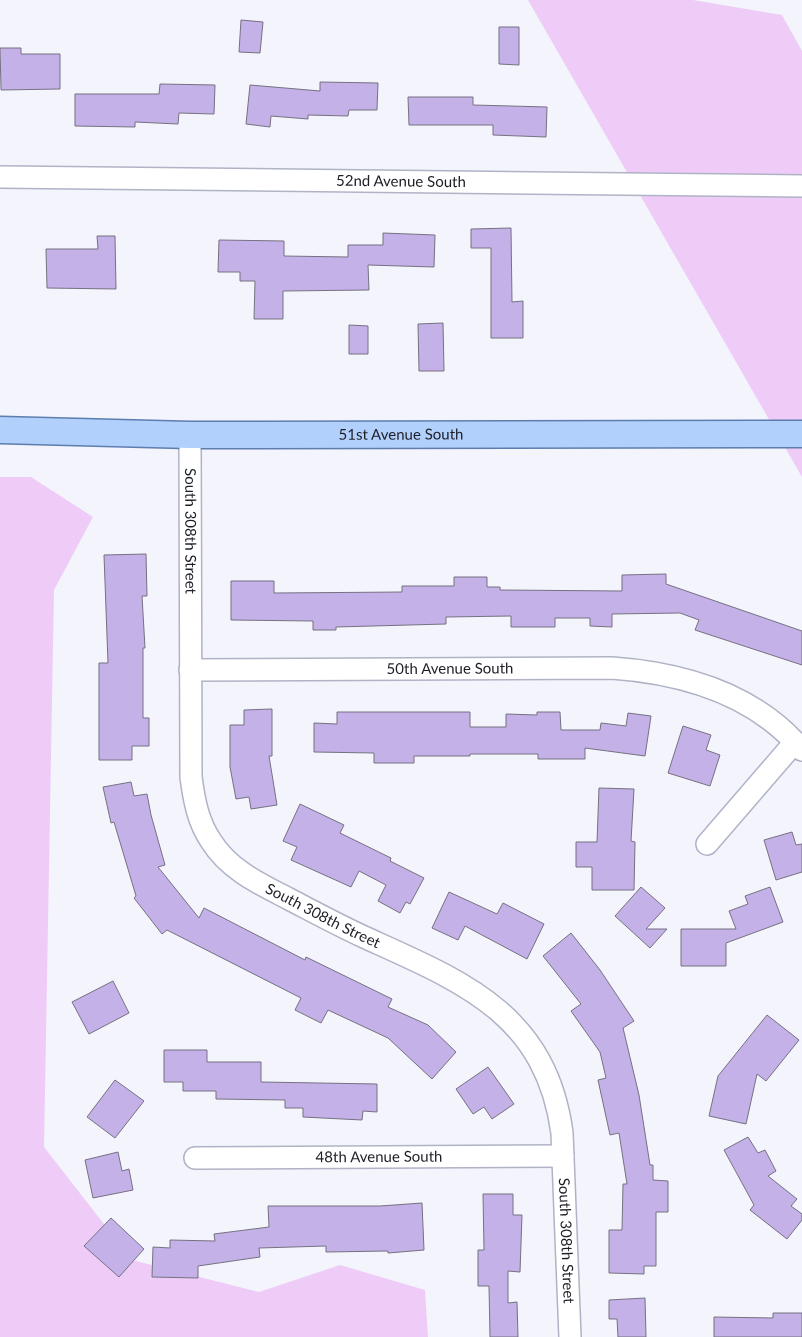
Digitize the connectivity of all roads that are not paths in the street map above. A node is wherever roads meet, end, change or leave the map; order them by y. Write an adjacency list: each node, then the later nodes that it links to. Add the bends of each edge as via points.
1 (0, 178): 2 (street, 52nd Avenue South)
2 (802, 186)
3 (0, 430): 5 (main road, 51st Avenue South)
4 (802, 434): 5 (main road, 51st Avenue South)
5 (190, 435): 6 (street, South 308th Street)
6 (190, 670): 7 (street, 50th Avenue South, via 612,668 657,672 707,686 761,714); 9 (street, South 308th Street, via 191,777 202,826 212,843 238,870 254,881 320,916 459,981 496,1008 523,1038 544,1071 559,1111)
7 (798, 746): 8 (street)
8 (707, 844)
9 (564, 1156): 10 (street, 48th Avenue South); 11 (street, South 308th Street)
10 (195, 1158)
11 (570, 1337)

